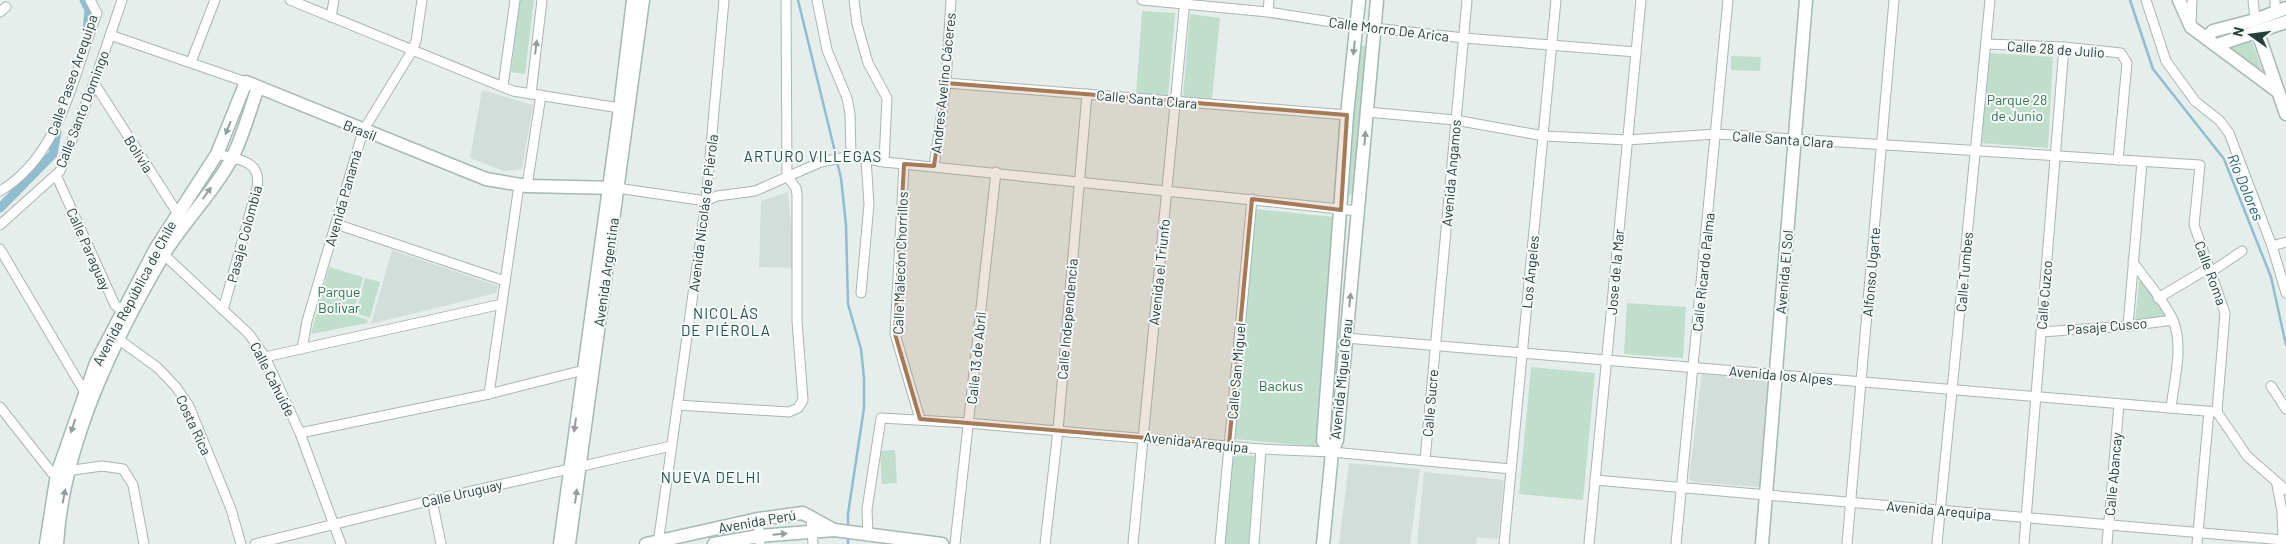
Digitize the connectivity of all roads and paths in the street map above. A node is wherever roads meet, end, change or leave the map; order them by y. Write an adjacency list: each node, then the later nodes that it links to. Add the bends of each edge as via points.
1 (90, 0): 88 (street, Calle Paseo Arequipa, via 96,13 55,128 40,156 16,181)
2 (122, 0): 41 (street, Calle Santo Domingo)
3 (215, 0): 49 (street)
4 (290, 0): 34 (street)
5 (334, 0): 34 (street)
6 (422, 0): 47 (street, Avenida Panamá)
7 (515, 0): 53 (street)
8 (542, 0): 55 (street, one-way to 8)
9 (633, 0): 40 (street, Avenida Argentina)
10 (643, 0): 40 (street, Avenida Argentina)
11 (724, 0): 91 (street, Avenida Nicolás de Piérola)
12 (786, 0): 84 (street)
13 (817, 0): 72 (street, via 827,50 847,98)
14 (854, 0): 77 (street, via 868,63 887,98)
15 (952, 0): 51 (street, Andres Avelino Cáceres)
16 (1142, 0): 31 (street, Calle Morro De Arica)
17 (1269, 0): 33 (street)
18 (1360, 0): 36 (street, Avenida Miguel Grau)
19 (1377, 0): 38 (street, Avenida Miguel Grau)
20 (1467, 0): 42 (street, Avenida Angamos)
21 (1556, 0): 45 (street, Los Ángeles)
22 (1641, 0): 48 (street, Jose de la Mar)
23 (1728, 0): 65 (street, Calle Ricardo Palma)
24 (1806, 0): 67 (street, Avenida El Sol)
25 (1894, 0): 69 (street, Alfonso Ugarte)
26 (1990, 0): 44 (street, Calle Tumbes)
27 (2146, 0): 98 (street, via 2166,61 2195,101 2220,121 2229,134)
28 (2179, 0): 39 (street)
29 (2192, 0): 39 (street)
30 (2253, 0): 37 (street)
31 (1185, 2): 33 (street, Calle Morro De Arica); 58 (street, Avenida el Triunfo)
32 (2279, 7): 37 (street)
33 (1268, 12): 36 (street, Calle Morro De Arica)
34 (331, 17): 47 (street)
35 (2286, 22): 37 (street)
36 (1357, 26): 38 (street, Calle Morro De Arica); 62 (street, Avenida Miguel Grau, one-way to 62)
37 (2257, 26): 43 (street); 54 (street)
38 (1374, 27): 42 (street, Calle Morro De Arica); 60 (street, Avenida Miguel Grau)
39 (2191, 27): 43 (street)
40 (634, 29): 59 (street, Avenida Argentina)
41 (110, 35): 49 (street, Brasil); 50 (street, Calle Santo Domingo)
42 (1464, 38): 45 (street, Calle Morro De Arica); 63 (street, Avenida Angamos)
43 (2211, 41): 54 (street)
44 (1986, 44): 46 (street, Calle 28 de Julio); 70 (street, Calle Tumbes)
45 (1551, 45): 48 (street, Calle Morro De Arica); 66 (street, Los Ángeles)
46 (2064, 47): 73 (street, Calle Cuzco); 76 (street, Calle 28 de Julio, via 2120,53 2124,57)
47 (412, 51): 53 (street); 64 (street, Avenida Panamá)
48 (1636, 52): 68 (street, Jose de la Mar)
49 (191, 62): 52 (street, Brasil)
50 (94, 83): 83 (street, Calle Santo Domingo); 94 (street, Bolivia)
51 (946, 83): 56 (street, Calle Santa Clara); 81 (street, Andres Avelino Cáceres)
52 (252, 85): 64 (street, Brasil); 71 (street, Avenida República de Chile, one-way to 71); 74 (street, Avenida República de Chile)
53 (502, 86): 55 (street)
54 (2282, 89): 61 (street)
55 (530, 94): 57 (street)
56 (1087, 94): 58 (street, Calle Santa Clara); 85 (street, Calle Independencia)
57 (541, 95): 59 (street); 86 (street)
58 (1176, 101): 62 (street, Calle Santa Clara); 89 (street, Avenida el Triunfo)
59 (624, 109): 87 (street, Avenida Argentina)
60 (1367, 112): 63 (street, Calle Santa Clara); 93 (street, Avenida Miguel Grau, one-way to 60)
61 (2286, 114)
62 (1347, 116): 92 (street, Avenida Miguel Grau)
63 (1455, 120): 66 (street, Calle Santa Clara); 116 (street, Avenida Angamos)
64 (363, 131): 86 (street, Brasil, via 486,179); 95 (street, Avenida Panamá)
65 (1716, 134): 67 (street, Calle Santa Clara); 68 (street, Calle Santa Clara); 121 (street, Calle Ricardo Palma)
66 (1544, 136): 68 (street, Calle Santa Clara); 118 (street, Los Ángeles)
67 (1795, 139): 69 (street, Calle Santa Clara); 123 (street, Avenida El Sol)
68 (1628, 140): 120 (street, Jose de la Mar)
69 (1882, 145): 70 (street, Calle Santa Clara); 124 (street, Alfonso Ugarte)
70 (1975, 151): 73 (street, Calle Santa Clara); 126 (street, Calle Tumbes)
71 (217, 154): 74 (street, Pasaje Colombia); 94 (street, Avenida República de Chile)
72 (849, 156): 75 (street); 84 (street, via 803,168)
73 (2055, 156): 76 (street, Calle Santa Clara); 113 (street, Calle Cuzco)
74 (232, 158): 94 (street, Avenida República de Chile, one-way to 74); 109 (street, Pasaje Colombia, via 252,165 257,170 258,181)
75 (866, 159): 77 (street); 105 (street, via 869,204)
76 (2118, 160): 78 (street, Calle Santa Clara)
77 (884, 162): 79 (street)
78 (2142, 162): 80 (street, Calle Santa Clara); 102 (street)
79 (904, 164): 81 (street); 136 (street, Calle Malecón Chorrillos, via 895,334)
80 (2200, 165): 103 (street, Calle Roma, via 2194,225)
81 (934, 166): 82 (street)
82 (996, 172): 85 (street); 137 (street, Calle 13 de Abril)
83 (56, 175): 96 (street, Calle Santo Domingo); 110 (street, Calle Paraguay, via 114,305)
84 (787, 176): 91 (street, via 755,191 716,196); 131 (street, via 797,195 797,321 804,395 802,405 790,412)
85 (1079, 182): 89 (street); 138 (street, Calle Independencia)
86 (523, 186): 87 (street, Brasil); 104 (street)
87 (613, 187): 91 (street); 122 (street, Avenida Argentina)
88 (0, 191)
89 (1167, 192): 90 (street); 140 (street, Avenida el Triunfo)
90 (1252, 199): 92 (street); 141 (street, Calle San Miguel)
91 (706, 201): 131 (street, Avenida Nicolás de Piérola)
92 (1341, 210): 93 (street); 144 (street, Avenida Miguel Grau, via 1323,441)
93 (1358, 211): 115 (street, Avenida Miguel Grau, one-way to 93)
94 (181, 218): 100 (street, Avenida República de Chile)
95 (336, 224): 104 (street); 117 (street, Avenida Panamá, via 307,321)
96 (0, 225)
97 (2286, 242): 98 (street)
98 (2272, 246): 106 (street)
99 (0, 249): 127 (street)
100 (160, 251): 109 (street, Calle Cahuide); 110 (street, Avenida República de Chile)
101 (2242, 251): 103 (street)
102 (2133, 262): 107 (street); 112 (street)
103 (2210, 270): 107 (street); 135 (street, Calle Roma, via 2225,313)
104 (505, 281): 108 (street)
105 (861, 293)
106 (2286, 293)
107 (2158, 298): 111 (street)
108 (502, 304): 117 (street); 128 (street)
109 (223, 310): 119 (street, Calle Cahuide, via 249,334)
110 (126, 314): 114 (street, Avenida República de Chile)
111 (2173, 320): 112 (street, Pasaje Cusco); 133 (street, via 2178,349)
112 (2128, 326): 113 (street, Pasaje Cusco)
113 (2041, 332): 129 (street, Calle Cuzco)
114 (114, 336): 127 (street, Avenida República de Chile); 171 (street, Costa Rica, via 158,368 189,406 231,509)
115 (1346, 338): 116 (street, Avenida los Alpes); 144 (street, Avenida Miguel Grau, via 1337,440)
116 (1435, 346): 118 (street, Avenida los Alpes); 145 (street, Calle Sucre)
117 (302, 349): 119 (street)
118 (1522, 353): 120 (street, Avenida los Alpes); 147 (street, Los Ángeles)
119 (265, 357): 139 (street, Calle Cahuide)
120 (1607, 360): 121 (street, Avenida los Alpes); 149 (street, Jose de la Mar)
121 (1693, 368): 123 (street, Avenida los Alpes); 151 (street, Calle Ricardo Palma)
122 (588, 369): 128 (street); 146 (street, Avenida Argentina)
123 (1776, 375): 124 (street, Avenida los Alpes); 153 (street, Avenida El Sol)
124 (1862, 381): 126 (street, Avenida los Alpes); 155 (street, Alfonso Ugarte)
125 (2271, 386): 134 (street)
126 (1953, 390): 129 (street, Avenida los Alpes); 156 (street, Calle Tumbes)
127 (88, 393): 148 (street, Avenida República de Chile)
128 (489, 394): 139 (street)
129 (2036, 397): 130 (street, Avenida los Alpes); 157 (street, Calle Cuzco)
130 (2119, 404): 133 (street, Avenida los Alpes); 160 (street, Calle Abancay)
131 (677, 405): 142 (street, Avenida Nicolás de Piérola)
132 (0, 407): 148 (street, via 48,471)
133 (2171, 408): 135 (street, Avenida los Alpes)
134 (2286, 409)
135 (2213, 412): 150 (street, via 2247,456); 162 (street, Calle Roma)
136 (920, 419): 137 (street, Avenida Arequipa); 163 (street, Avenida Arequipa, via 882,418 867,509)
137 (968, 423): 138 (street, Avenida Arequipa); 179 (street, Calle 13 de Abril)
138 (1058, 430): 140 (street, Avenida Arequipa); 180 (street, Calle Independencia)
139 (300, 433): 159 (street, Calle Cahuide)
140 (1143, 437): 141 (street, Avenida Arequipa); 181 (street, Avenida el Triunfo)
141 (1229, 445): 143 (street, Avenida Arequipa); 182 (street, Calle San Miguel)
142 (671, 446): 146 (street, Calle Uruguay); 167 (street, Avenida Nicolás de Piérola)
143 (1262, 449): 144 (street, Avenida Arequipa); 183 (street)
144 (1332, 452): 145 (street, Avenida Arequipa); 184 (street)
145 (1425, 460): 147 (street, Avenida Arequipa)
146 (575, 468): 154 (street, Calle Uruguay); 175 (street, Avenida Argentina); 176 (street, Avenida Argentina, one-way to 146)
147 (1511, 469): 185 (street, Los Ángeles)
148 (63, 473): 168 (street, Avenida República de Chile); 169 (street, Avenida República de Chile, one-way to 148); 170 (street, via 102,466 123,469 133,485)
149 (1595, 480): 151 (street, Avenida Arequipa); 186 (street, Jose de la Mar)
150 (2278, 485): 152 (street); 166 (street)
151 (1682, 488): 153 (street, Avenida Arequipa); 187 (street, Calle Ricardo Palma)
152 (2286, 490)
153 (1766, 495): 155 (street, Avenida Arequipa); 188 (street, Avenida El Sol)
154 (432, 500): 159 (street, Calle Uruguay); 174 (street)
155 (1851, 502): 156 (street, Avenida Arequipa); 189 (street, Alfonso Ugarte)
156 (1939, 510): 157 (street, Avenida Arequipa); 190 (street, Calle Tumbes)
157 (2026, 518): 160 (street, Avenida Arequipa); 191 (street, Calle Cuzco)
158 (758, 519): 161 (street, Avenida Perú, via 803,513); 164 (street, Avenida Perú); 165 (street)
159 (334, 524): 172 (street, Calle Uruguay); 173 (street, Calle Cahuide)
160 (2109, 525): 162 (street, Avenida Arequipa); 192 (street, Calle Abancay)
161 (812, 531): 163 (street, Avenida Perú, via 837,530); 165 (street, Avenida Perú, one-way to 161)
162 (2198, 532): 166 (street, Avenida Arequipa); 193 (street, Calle Roma)
163 (872, 538): 178 (street, Avenida Perú)
164 (694, 539): 167 (street, Avenida Perú)
165 (759, 540): 177 (street, Avenida Perú)
166 (2283, 542)
167 (654, 543)
168 (46, 544)
169 (57, 544)
170 (144, 544)
171 (241, 544)
172 (255, 544)
173 (341, 544)
174 (441, 544)
175 (560, 544)
176 (569, 544)
177 (714, 544)
178 (942, 544)
179 (955, 544)
180 (1045, 544)
181 (1133, 544)
182 (1220, 544)
183 (1254, 544)
184 (1324, 544)
185 (1504, 544)
186 (1589, 544)
187 (1676, 544)
188 (1762, 544)
189 (1847, 544)
190 (1937, 544)
191 (2024, 544)
192 (2107, 544)
193 (2197, 544)

